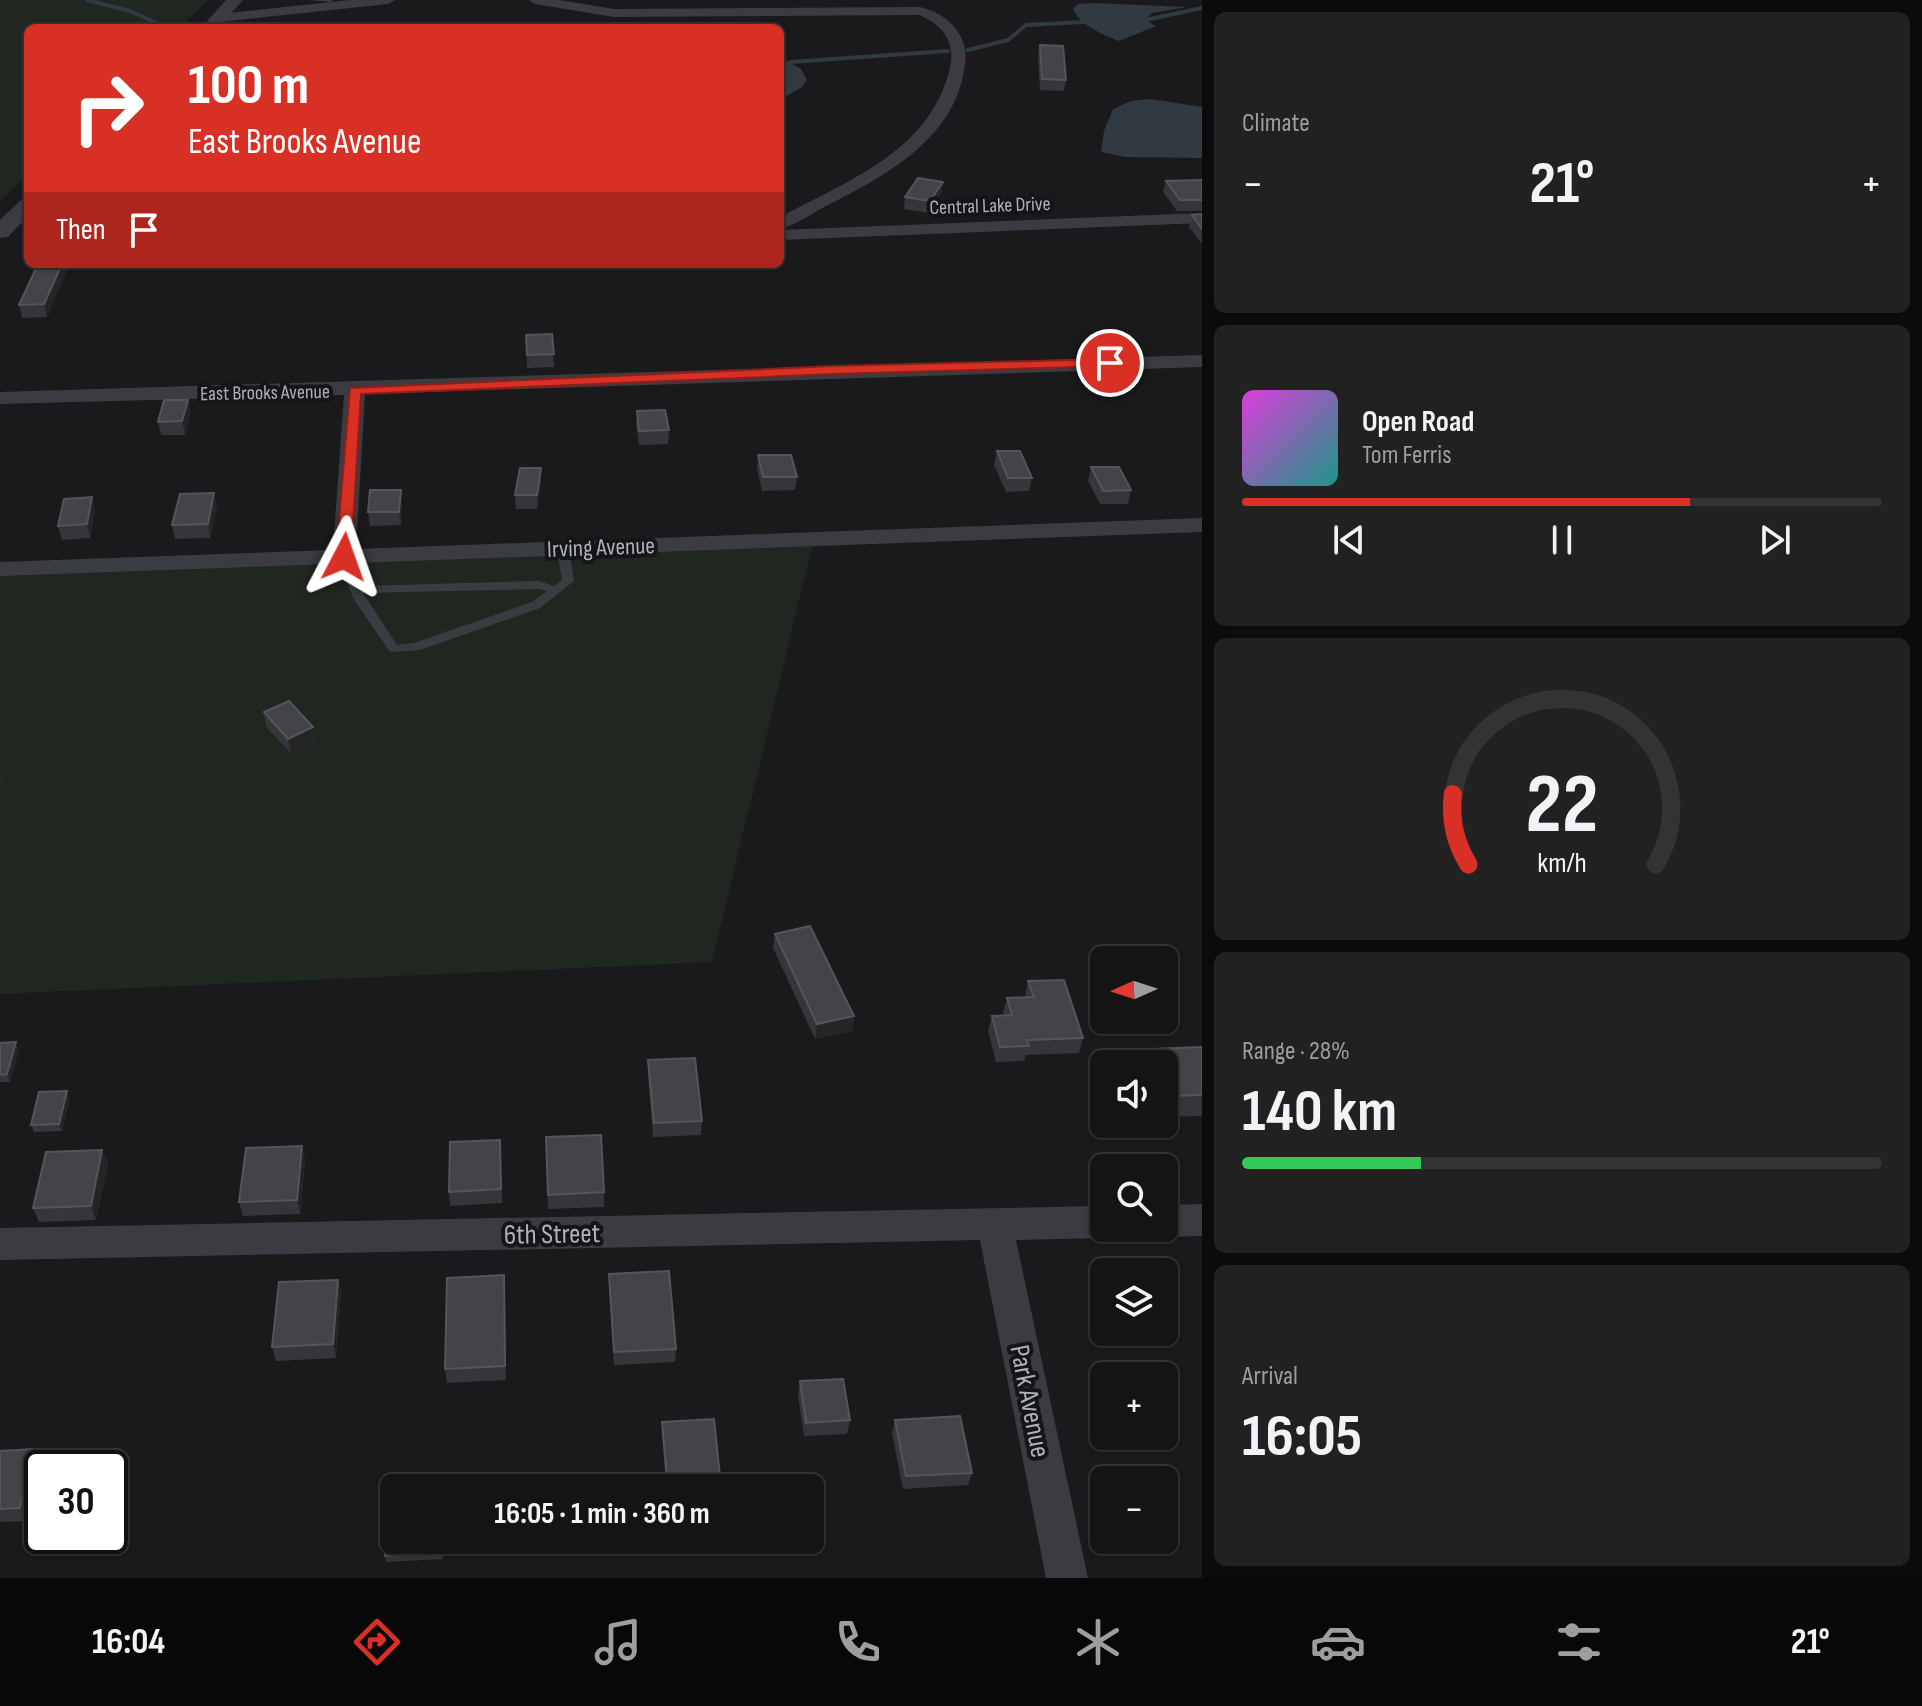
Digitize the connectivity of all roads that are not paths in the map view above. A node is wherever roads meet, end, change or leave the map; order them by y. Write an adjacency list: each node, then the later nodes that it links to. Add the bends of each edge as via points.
1 (235, 0): 6 (street)
2 (311, 0): 3 (lane)
3 (331, 0)
4 (388, 0): 6 (street)
5 (535, 0): 9 (street, via 614,13 920,11 945,22 959,52 958,69 934,126 848,189)
6 (214, 23)
7 (24, 208): 10 (street)
8 (1202, 218): 11 (street, Central Lake Drive)
9 (784, 222)
10 (0, 232)
11 (784, 235)
12 (1202, 361): 13 (street, East Brooks Avenue)
13 (355, 390): 14 (street, East Brooks Avenue); 17 (street)
14 (0, 398)
15 (1202, 525): 16 (street, Irving Avenue)
16 (563, 549): 17 (street, Irving Avenue); 20 (lane, via 568,581)
17 (344, 557): 18 (street, Irving Avenue); 19 (lane)
18 (0, 569)
19 (356, 590): 20 (lane, via 539,585); 20 (lane, via 394,649 416,647 536,605)
20 (556, 590)
21 (1202, 1220): 22 (street)
22 (1178, 1221)
23 (1090, 1222): 24 (street, 6th Street)
24 (995, 1224): 25 (street, 6th Street); 26 (street, Park Avenue)
25 (0, 1244)
26 (1067, 1578)

